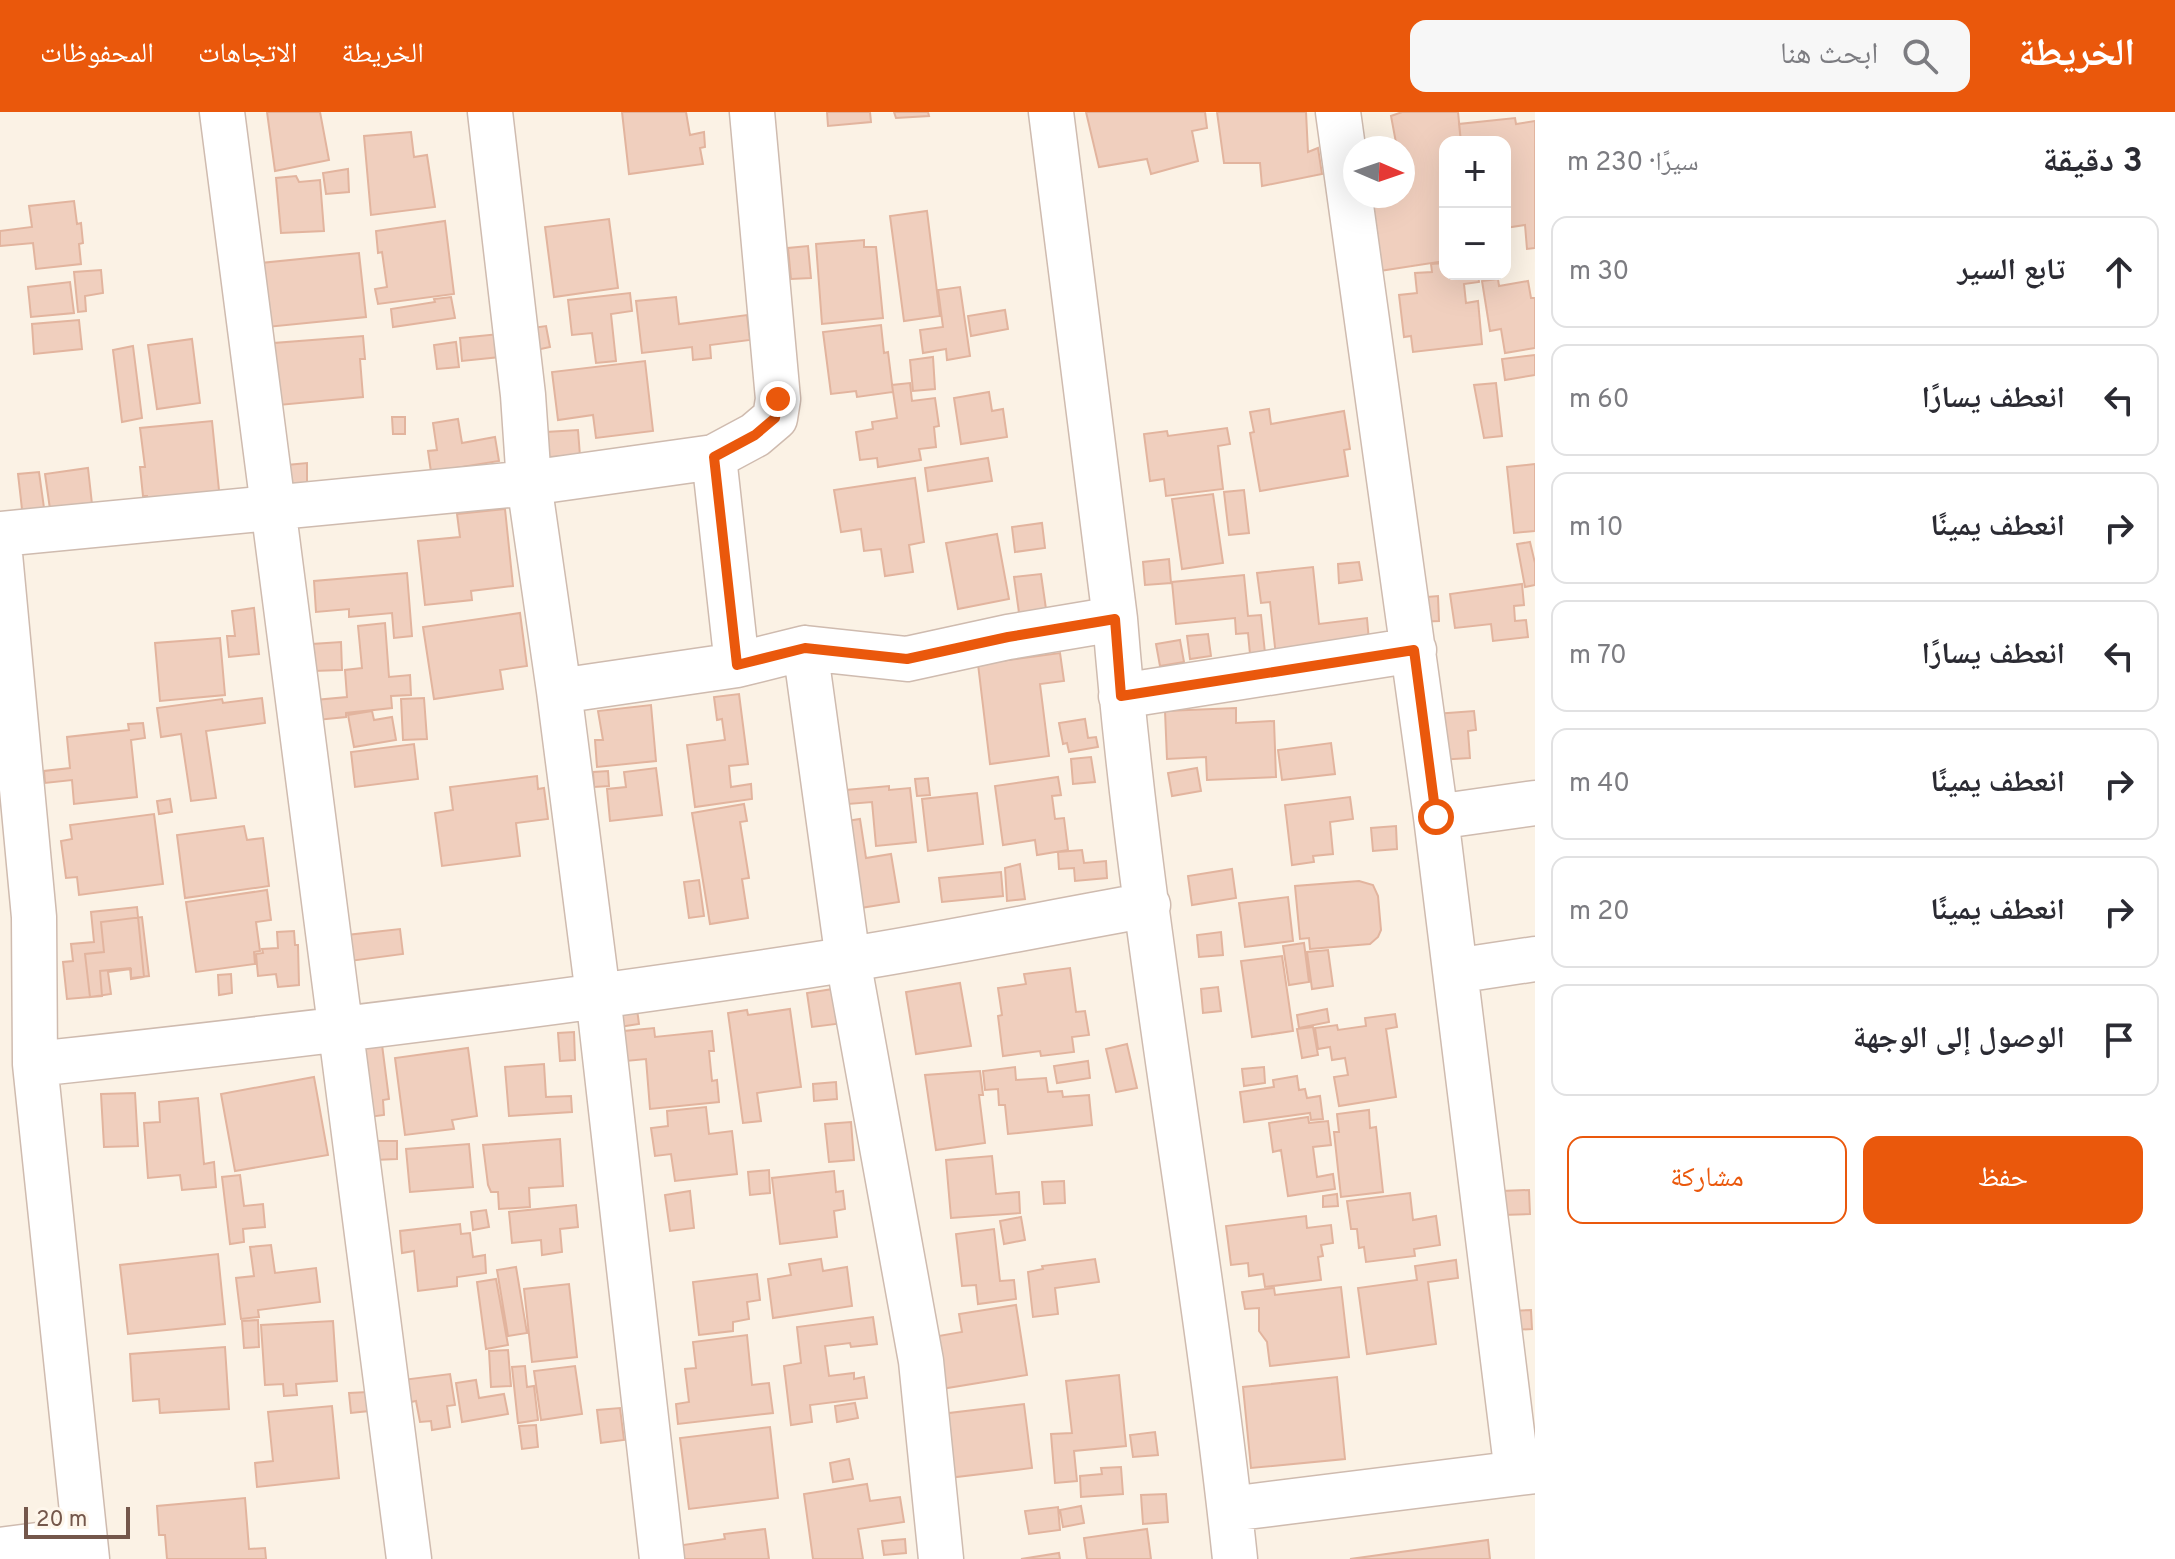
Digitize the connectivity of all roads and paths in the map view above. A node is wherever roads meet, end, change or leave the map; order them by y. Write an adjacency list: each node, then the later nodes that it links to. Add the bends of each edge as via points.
1 (222, 112): 8 (street)
2 (490, 112): 7 (street)
3 (752, 112): 6 (street, via 778,399 775,418)
4 (1051, 112): 11 (street)
5 (1338, 112): 13 (street)
6 (714, 457): 7 (street); 14 (street)
7 (529, 483): 8 (street); 15 (street)
8 (271, 509): 9 (street); 25 (street)
9 (0, 534)
10 (0, 554): 20 (street)
11 (1115, 619): 12 (street, via 907,659); 16 (street)
12 (805, 648): 14 (street); 22 (street)
13 (1414, 650): 16 (street); 18 (street)
14 (737, 665): 15 (street)
15 (559, 691): 24 (street)
16 (1121, 696): 19 (street)
17 (1535, 803): 18 (street)
18 (1436, 817): 23 (street)
19 (1148, 905): 22 (street); 28 (street)
20 (17, 919): 26 (street)
21 (1535, 959): 23 (street)
22 (848, 960): 24 (street); 33 (street, via 921,1361)
23 (1455, 971): 27 (street)
24 (598, 995): 25 (street); 32 (street)
25 (342, 1031): 26 (street); 31 (street)
26 (35, 1064): 29 (street)
27 (1526, 1472): 28 (street)
28 (1230, 1509): 34 (street)
29 (85, 1549): 30 (street)
30 (0, 1550)
31 (409, 1559)
32 (662, 1559)
33 (941, 1559)
34 (1235, 1559)

